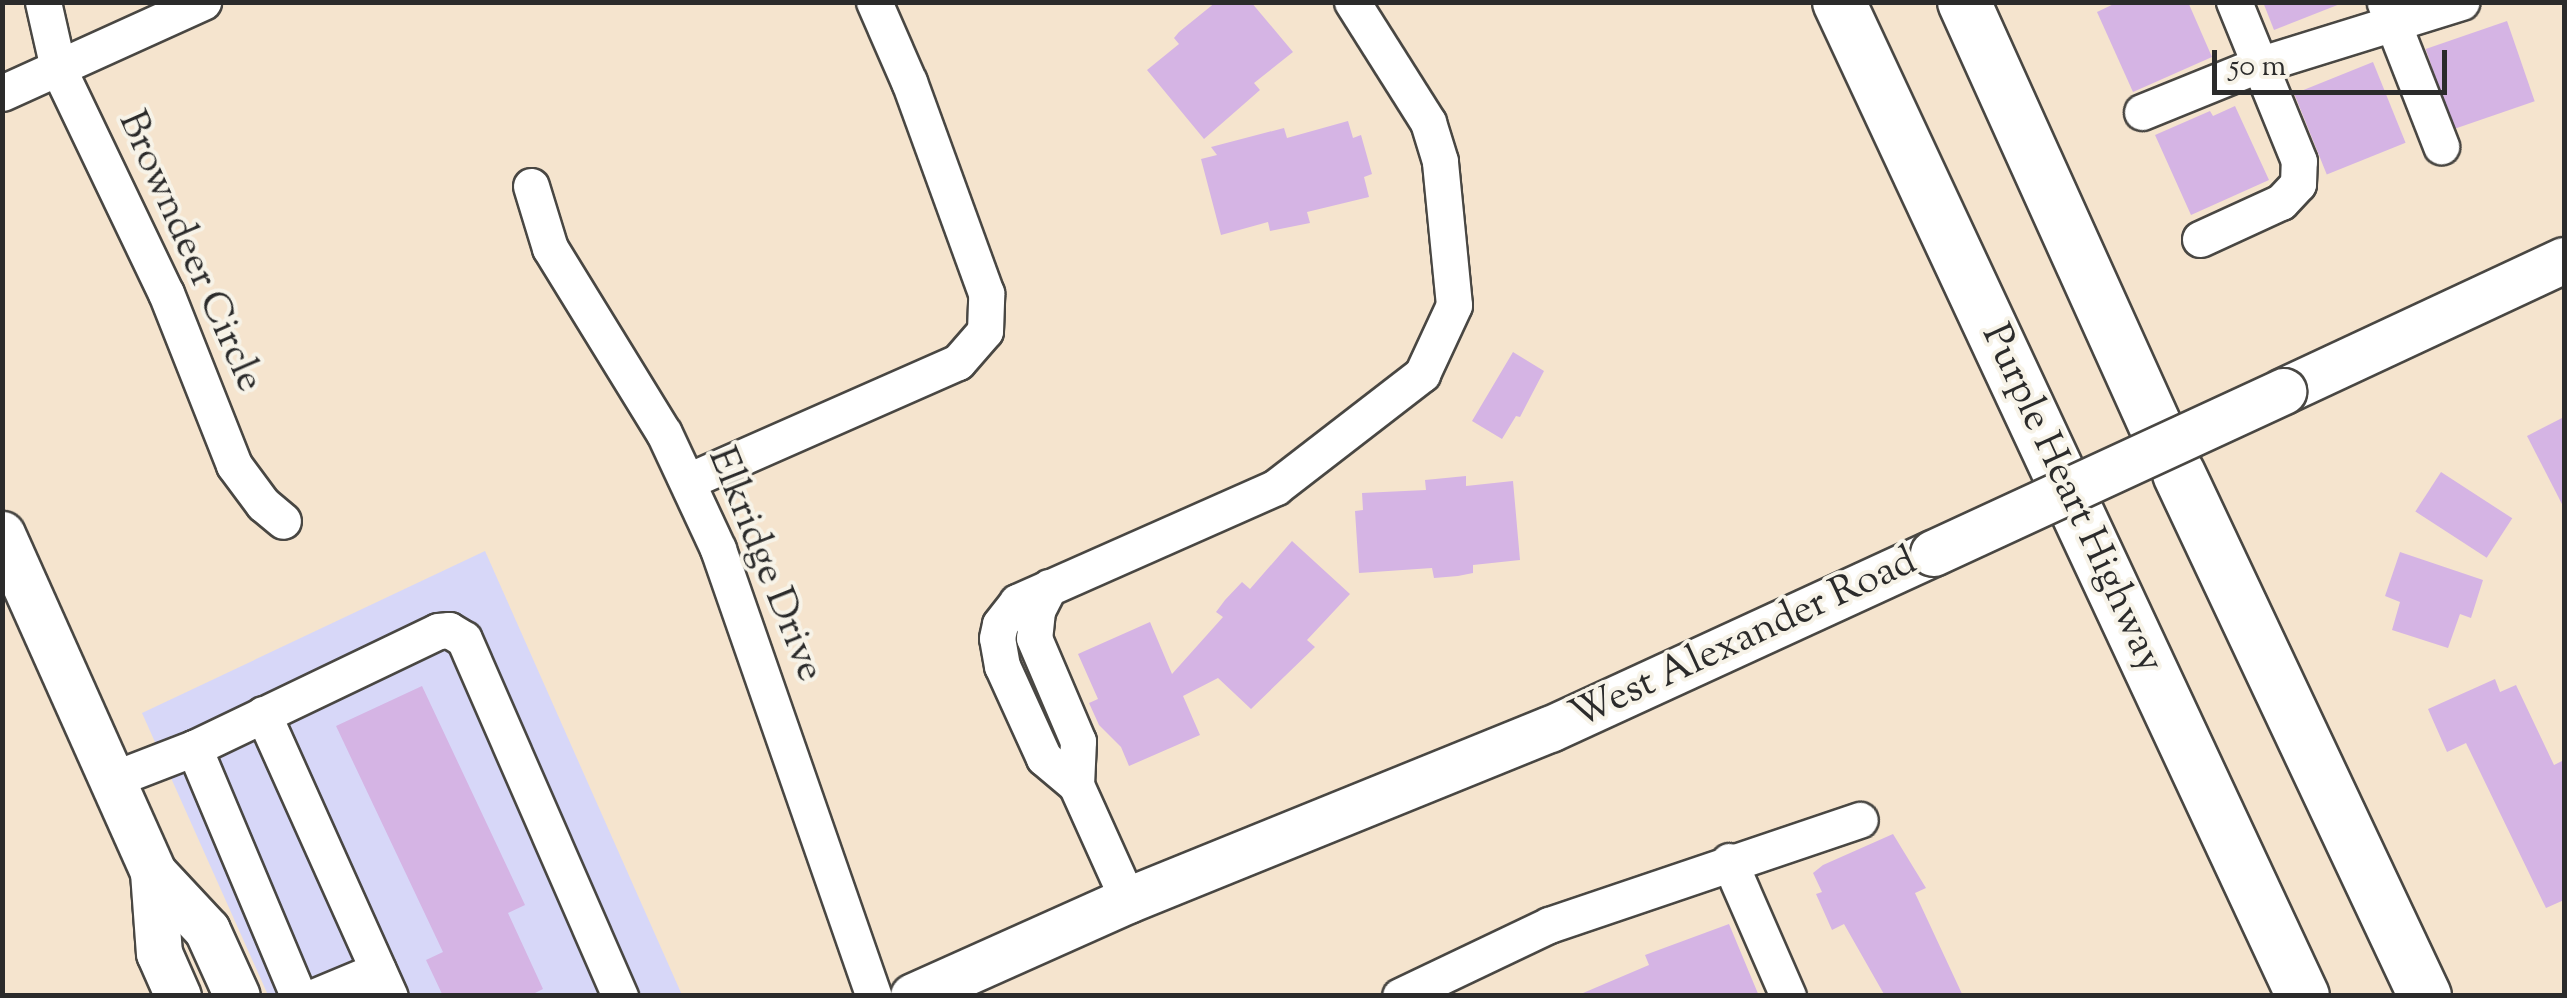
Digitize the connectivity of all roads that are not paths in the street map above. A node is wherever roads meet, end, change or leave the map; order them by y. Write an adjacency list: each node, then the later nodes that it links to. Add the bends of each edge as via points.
1 (43, 2): 11 (street, Browndeer Circle)
2 (203, 2): 11 (street)
3 (874, 2): 20 (street, via 986,293 985,332 958,362)
4 (1352, 2): 23 (street, via 1428,122 1440,161 1454,305 1422,374 1276,487)
5 (1839, 2): 44 (highway, Purple Heart Highway)
6 (1964, 2): 18 (highway)
7 (2234, 2): 10 (street)
8 (2462, 2): 9 (street)
9 (2390, 13): 10 (street); 14 (street)
10 (2258, 65): 13 (street); 16 (street, via 2300,161 2298,184 2281,202)
11 (58, 68): 12 (street); 21 (street, Browndeer Circle, via 166,293 234,465)
12 (2, 93)
13 (2142, 112)
14 (2441, 146)
15 (531, 186): 20 (street, Elkridge Drive, via 550,248 630,372)
16 (2200, 239)
17 (2564, 260): 33 (main road, West Alexander Road, bridge, via 1550,729)
18 (2156, 426)
19 (2179, 474): 45 (highway)
20 (688, 481): 40 (street, Elkridge Drive, via 740,608)
21 (283, 521)
22 (2, 534): 28 (main road)
23 (1048, 588): 24 (street, via 1034,638); 25 (street, via 1017,602 1000,624 997,652)
24 (1052, 684): 25 (street); 29 (street, via 1078,741)
25 (1017, 700): 29 (street, via 1044,758)
26 (263, 714): 27 (street); 34 (street); 39 (street, via 438,631 464,639)
27 (194, 748): 28 (street); 37 (street)
28 (111, 780): 32 (main road)
29 (1076, 785): 33 (street)
30 (1860, 820): 31 (street)
31 (1729, 861): 42 (street, via 1549,925); 43 (street)
32 (153, 872): 35 (main road, via 159,953); 36 (main road, via 207,930)
33 (1128, 900): 41 (main road, West Alexander Road)
34 (384, 982): 38 (street)
35 (178, 996)
36 (237, 996)
37 (298, 996)
38 (316, 996)
39 (620, 996)
40 (874, 996)
41 (913, 996)
42 (1400, 996)
43 (1788, 996)
44 (2303, 996)
45 (2425, 996)

